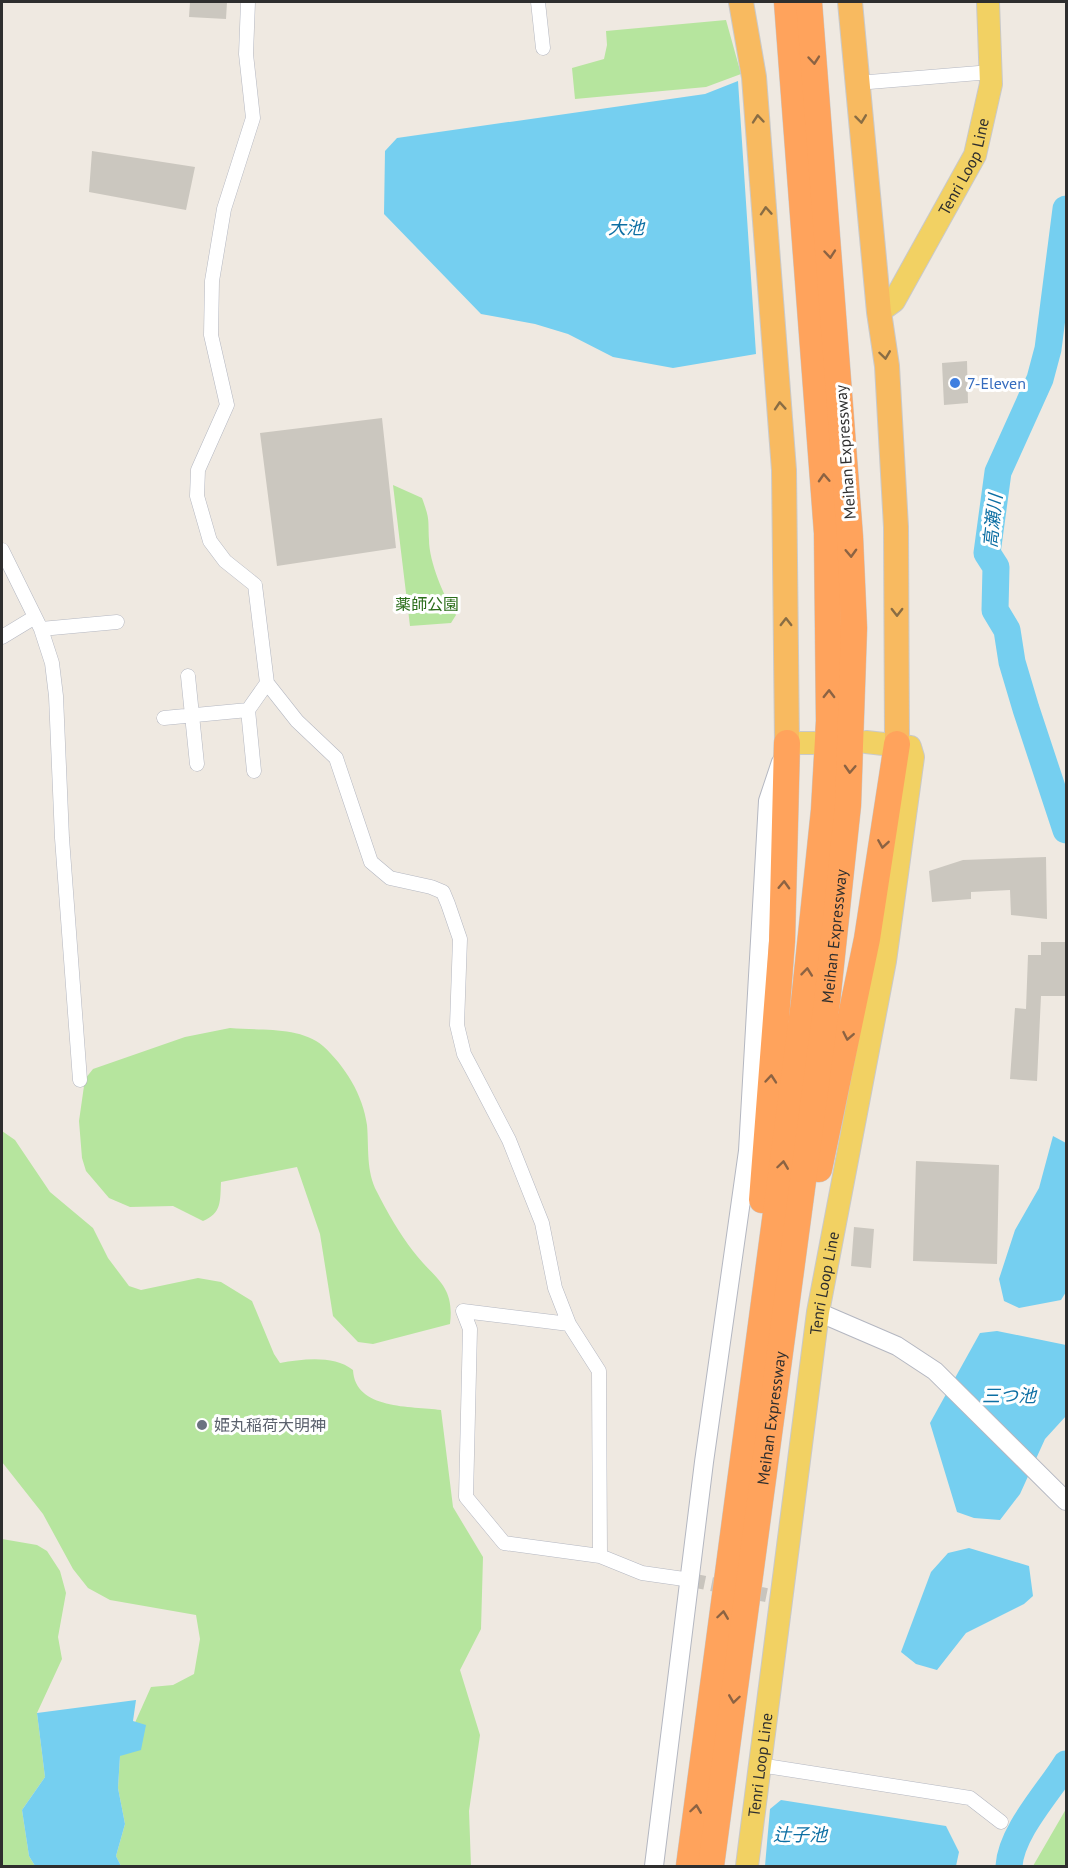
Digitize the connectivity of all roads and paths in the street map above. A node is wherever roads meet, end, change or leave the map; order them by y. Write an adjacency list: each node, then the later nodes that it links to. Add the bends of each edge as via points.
1 (248, 2): 17 (street, via 246,54 253,118 224,209 212,281 211,335 227,405 198,470 197,496 210,541 225,561 255,585)
2 (538, 2): 8 (street)
3 (741, 2): 22 (highway, one-way to 3, via 784,470 758,110)
4 (787, 2): 30 (highway, Meihan Expressway, one-way to 4, via 804,1002 829,721 827,533)
5 (809, 2): 34 (highway, Meihan Expressway, one-way to 34, via 844,435 853,617 852,718 848,805 827,1002)
6 (988, 2): 9 (main road, Tenri Loop Line)
7 (851, 7): 10 (highway)
8 (543, 48)
9 (990, 72): 10 (street); 11 (main road, Tenri Loop Line, via 991,84 975,155 894,301)
10 (857, 83): 11 (highway, one-way to 11)
11 (879, 312): 24 (highway, one-way to 24, via 887,366 896,527)
12 (2, 550): 14 (street)
13 (117, 622): 14 (street)
14 (38, 623): 15 (street); 27 (street, via 52,663 57,696 62,838)
15 (2, 637)
16 (188, 676): 19 (street)
17 (267, 683): 18 (street); 29 (street, via 297,721 336,758 371,862 390,878 443,892 459,939 457,1025 464,1054 509,1140 542,1223 555,1288)
18 (248, 710): 19 (street); 26 (street)
19 (191, 716): 20 (street); 25 (street)
20 (164, 718)
21 (866, 742): 24 (main road)
22 (787, 743): 23 (main road); 30 (highway, one-way to 22, via 782,941); 33 (street, via 768,801 748,1151)
23 (814, 743)
24 (897, 744): 28 (main road, Tenri Loop Line, via 910,747 913,757 885,961); 34 (highway, one-way to 34, via 867,939 806,1228 767,1504)
25 (197, 764)
26 (254, 771)
27 (80, 1080)
28 (818, 1312): 31 (street, via 897,1346 935,1371); 35 (main road, Tenri Loop Line)
29 (569, 1324): 32 (street, via 599,1371); 32 (street, via 463,1311 470,1329 466,1497 504,1543)
30 (745, 1452): 38 (highway, Meihan Expressway, one-way to 30)
31 (1066, 1501)
32 (600, 1556): 33 (street, via 642,1573)
33 (691, 1580): 37 (street)
34 (744, 1620): 39 (highway, Meihan Expressway, one-way to 39)
35 (760, 1765): 36 (street, via 970,1798); 40 (main road, Tenri Loop Line)
36 (1001, 1822)
37 (654, 1866)
38 (689, 1866)
39 (711, 1866)
40 (747, 1866)

